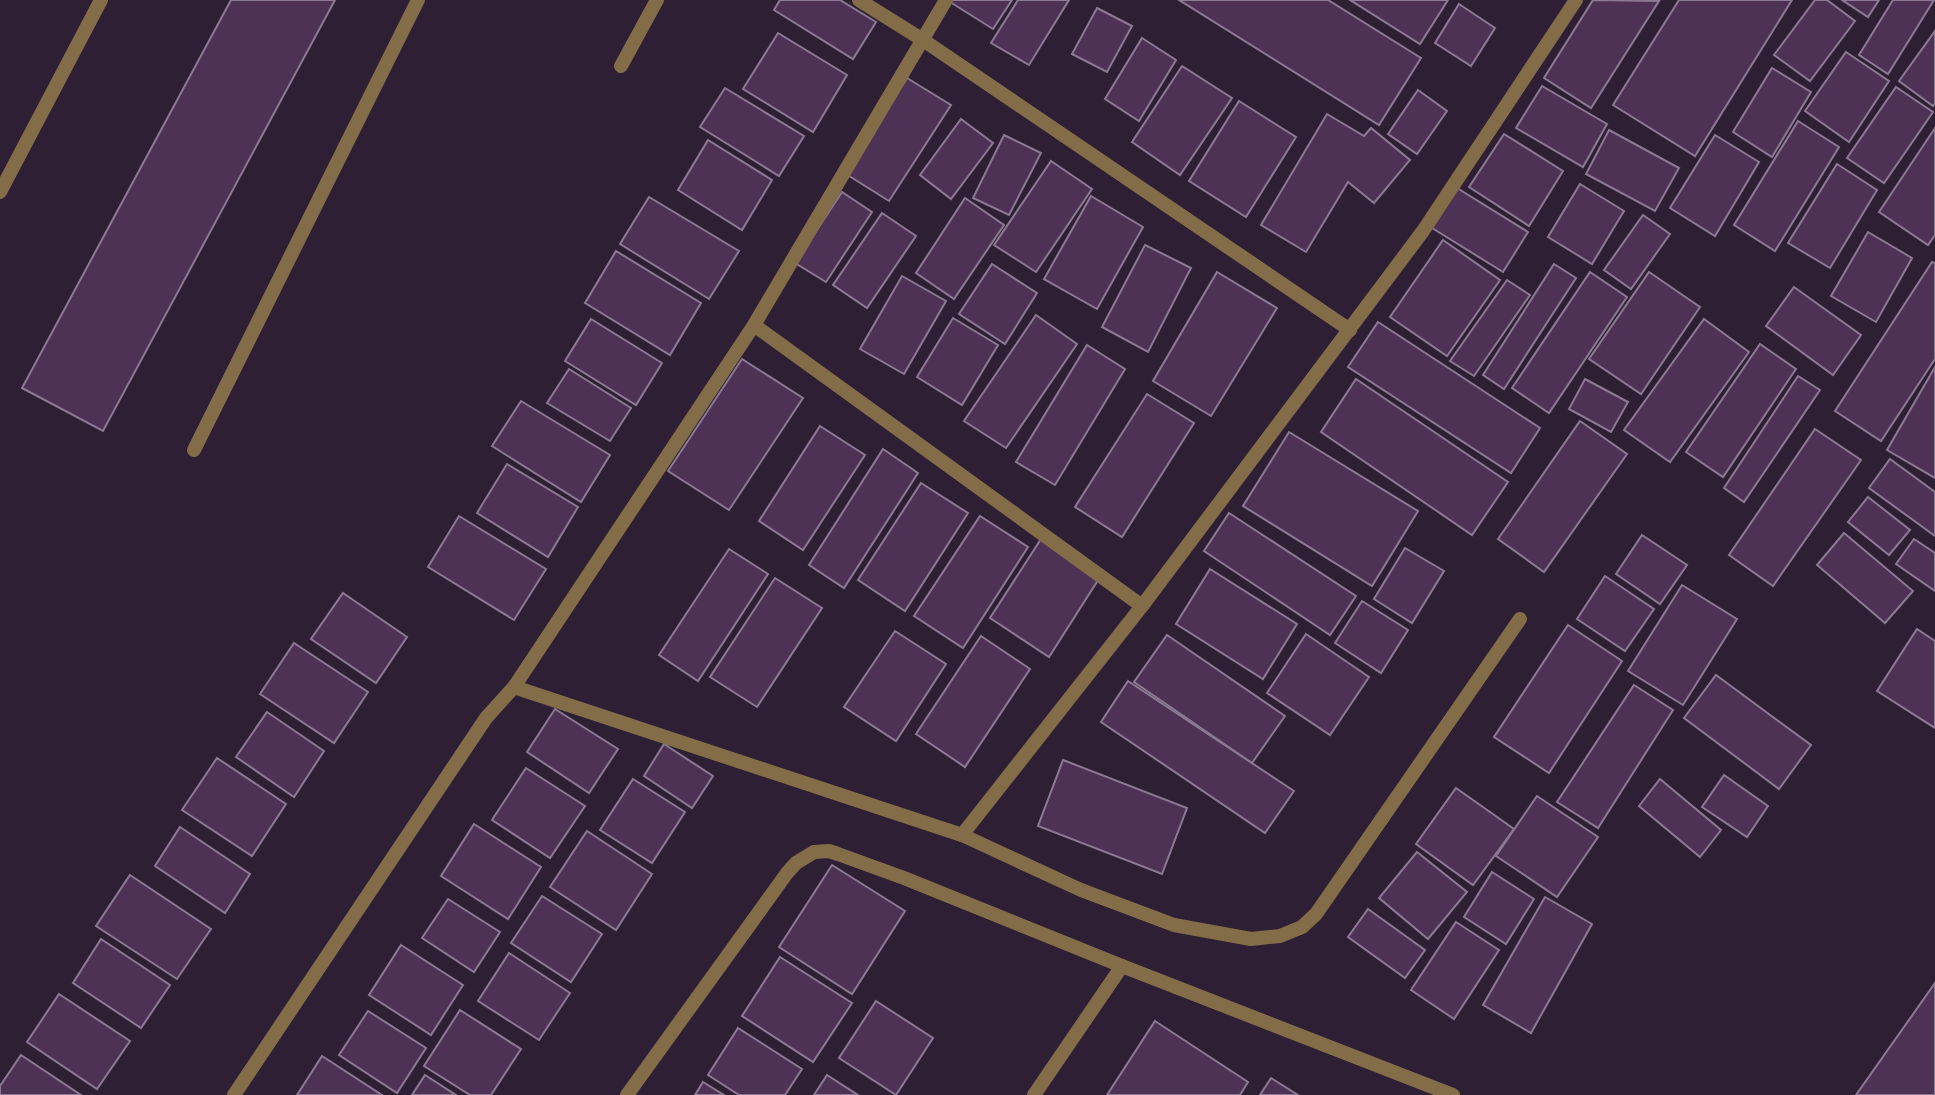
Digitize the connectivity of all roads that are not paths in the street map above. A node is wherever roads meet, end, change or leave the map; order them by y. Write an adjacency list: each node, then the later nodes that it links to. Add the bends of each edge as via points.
1 (101, 0): 9 (street)
2 (418, 0): 12 (street)
3 (657, 0): 8 (street)
4 (859, 0): 7 (street)
5 (946, 0): 7 (street)
6 (1576, 0): 11 (street, via 1423,231)
7 (923, 40): 10 (street); 11 (street)
8 (621, 66)
9 (0, 192)
10 (754, 325): 13 (street); 15 (street)
11 (1350, 330): 13 (street)
12 (194, 450)
13 (1142, 606): 16 (street)
14 (1520, 619): 16 (street, via 1316,914 1302,927 1280,936 1251,939 1174,925 1081,890)
15 (514, 687): 16 (street); 19 (street, via 486,718)
16 (962, 835)
17 (1122, 966): 18 (street); 20 (street, via 904,877 829,851 814,852 787,873); 21 (street)
18 (1436, 1092): 22 (street)
19 (234, 1095)
20 (627, 1095)
21 (1034, 1095)
22 (1453, 1095)

